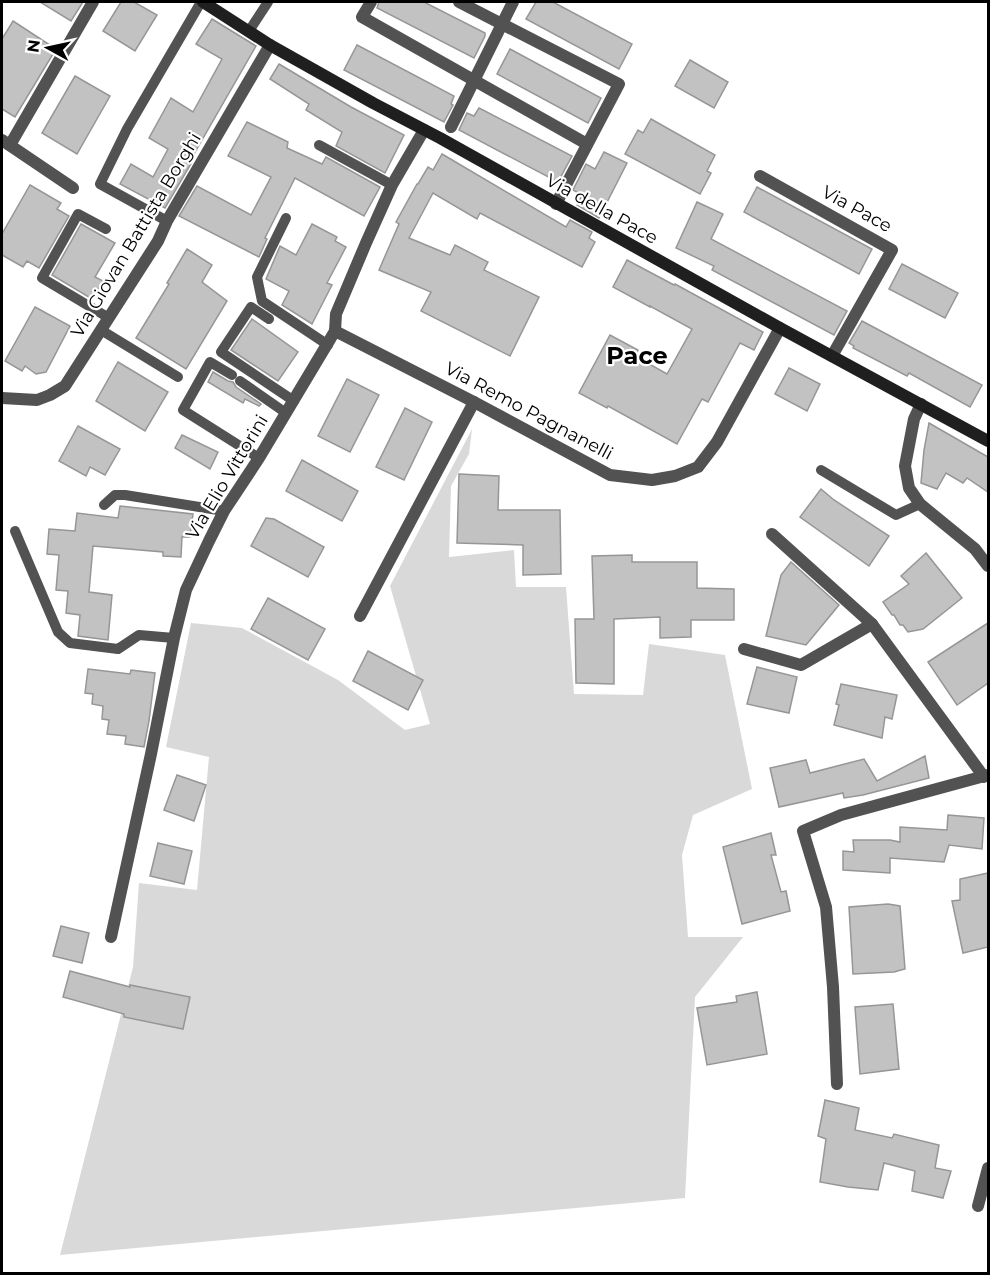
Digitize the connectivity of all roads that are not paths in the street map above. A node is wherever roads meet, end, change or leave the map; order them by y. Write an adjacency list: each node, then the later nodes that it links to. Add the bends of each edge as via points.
1 (93, 2): 13 (street)
2 (202, 2): 8 (main road, Via della Pace); 21 (lane, via 127,129 100,184)
3 (268, 2): 8 (lane)
4 (370, 2): 10 (street, via 362,17)
5 (459, 2): 7 (street)
6 (513, 2): 7 (street)
7 (503, 24): 10 (street); 14 (street, via 619,84)
8 (249, 31): 9 (main road, Via della Pace)
9 (270, 45): 12 (main road, Via della Pace); 21 (street, Via Giovan Battista Borghi)
10 (474, 81): 11 (street); 14 (street)
11 (451, 127)
12 (424, 130): 17 (street, Via Elio Vittorini); 19 (main road, Via della Pace)
13 (6, 143): 18 (street)
14 (586, 144): 19 (street)
15 (319, 145): 17 (lane)
16 (760, 176): 29 (street, Via Pace, via 892,250)
17 (392, 185): 27 (street, Via Elio Vittorini, via 336,314)
18 (73, 189)
19 (556, 204): 25 (main road, Via della Pace)
20 (286, 218): 28 (lane, via 257,277 262,301)
21 (167, 221): 23 (street, Via Giovan Battista Borghi)
22 (106, 229): 23 (lane, via 78,214 42,278)
23 (109, 318): 26 (street, Via Giovan Battista Borghi)
24 (269, 320): 32 (lane, via 251,307 221,352)
25 (780, 328): 29 (main road, Via della Pace); 33 (street, Via Remo Pagnanelli, via 717,442 698,467 675,476 652,480 610,475)
26 (101, 330): 30 (lane); 31 (street, Via Giovan Battista Borghi, via 65,386 37,400)
27 (335, 332): 28 (street, Via Elio Vittorini); 33 (street, Via Remo Pagnanelli)
28 (328, 345): 32 (street, Via Elio Vittorini)
29 (832, 356): 34 (main road, Via della Pace)
30 (178, 377)
31 (2, 398)
32 (294, 401): 35 (street, Via Elio Vittorini)
33 (474, 402): 45 (street)
34 (921, 404): 36 (main road, Via della Pace); 39 (street, via 914,419 905,466 909,488)
35 (286, 413): 37 (street, Via Elio Vittorini); 37 (lane, via 210,362 183,410)
36 (988, 441)
37 (259, 458): 41 (street, Via Elio Vittorini)
38 (821, 470): 39 (lane, via 896,515)
39 (920, 504): 44 (street, via 975,549)
40 (104, 505): 41 (lane, via 114,495 125,495)
41 (224, 511): 47 (street, Via Elio Vittorini, via 186,590)
42 (15, 531): 47 (lane, via 58,632 70,643 118,649 139,635)
43 (772, 534): 46 (street)
44 (988, 566)
45 (360, 616)
46 (872, 624): 48 (street, via 801,666); 49 (street)
47 (174, 638): 50 (street, Via Elio Vittorini)
48 (744, 650)
49 (986, 776): 51 (street, via 841,815 803,831 826,907)
50 (111, 937)
51 (837, 1084)
52 (988, 1168): 53 (street)
53 (978, 1206)

